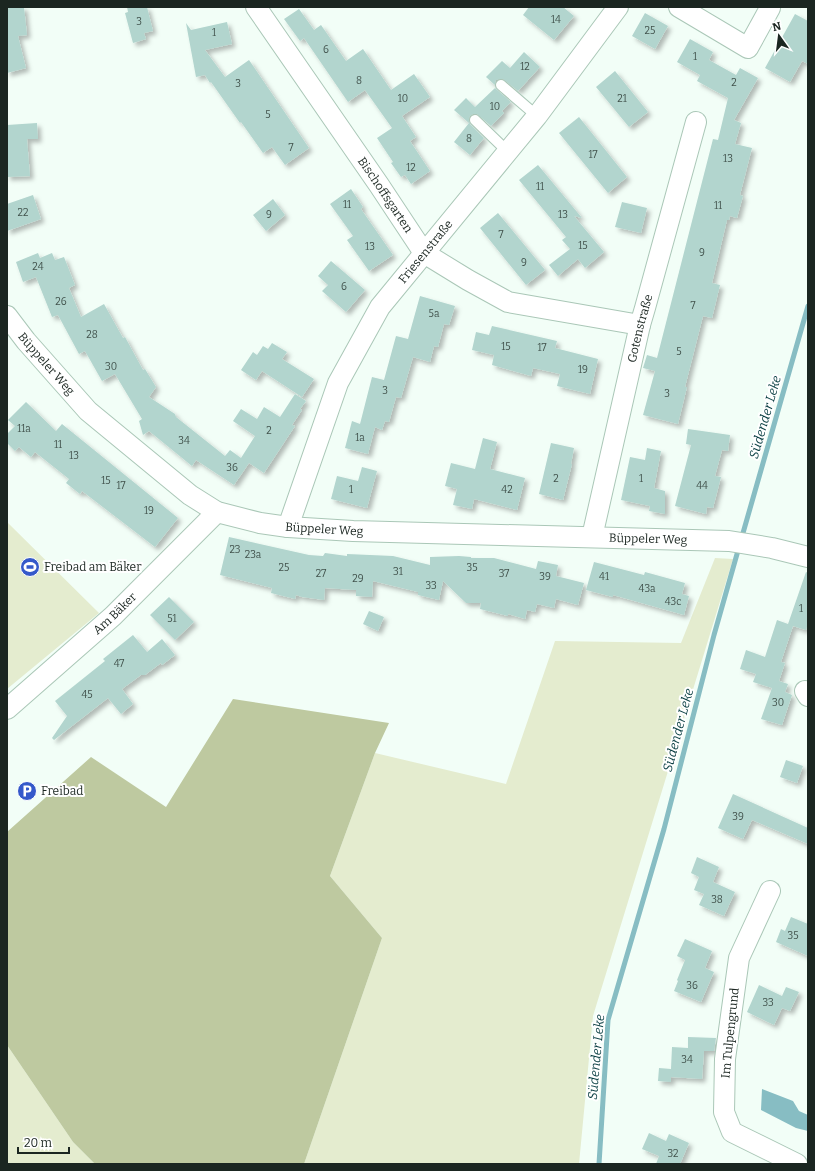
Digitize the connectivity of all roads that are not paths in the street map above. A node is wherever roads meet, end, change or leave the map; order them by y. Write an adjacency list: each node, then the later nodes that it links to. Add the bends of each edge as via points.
1 (256, 7): 10 (street, Bischoffsgarten)
2 (679, 7): 4 (street, via 748,48)
3 (615, 8): 6 (street, Friesenstraße)
4 (770, 8)
5 (501, 85): 6 (lane)
6 (537, 116): 9 (street, Friesenstraße)
7 (475, 120): 9 (lane)
8 (696, 122): 12 (street, Gotenstraße)
9 (508, 152): 10 (street, Friesenstraße)
10 (424, 253): 12 (street, Bischoffsgarten, via 508,302); 14 (street, Friesenstraße, via 380,307 338,383)
11 (7, 316): 13 (street, Büppeler Weg, via 88,411 190,495)
12 (640, 325): 15 (street, Gotenstraße)
13 (217, 512): 14 (street, Büppeler Weg); 17 (street, Am Bäker, via 113,616)
14 (288, 527): 15 (street, Büppeler Weg)
15 (592, 537): 16 (street, Büppeler Weg, via 726,541 758,545)
16 (808, 557)
17 (7, 708)
18 (770, 891): 19 (street, Im Tulpengrund, via 739,958 725,1059 724,1112 732,1132)
19 (798, 1164)

